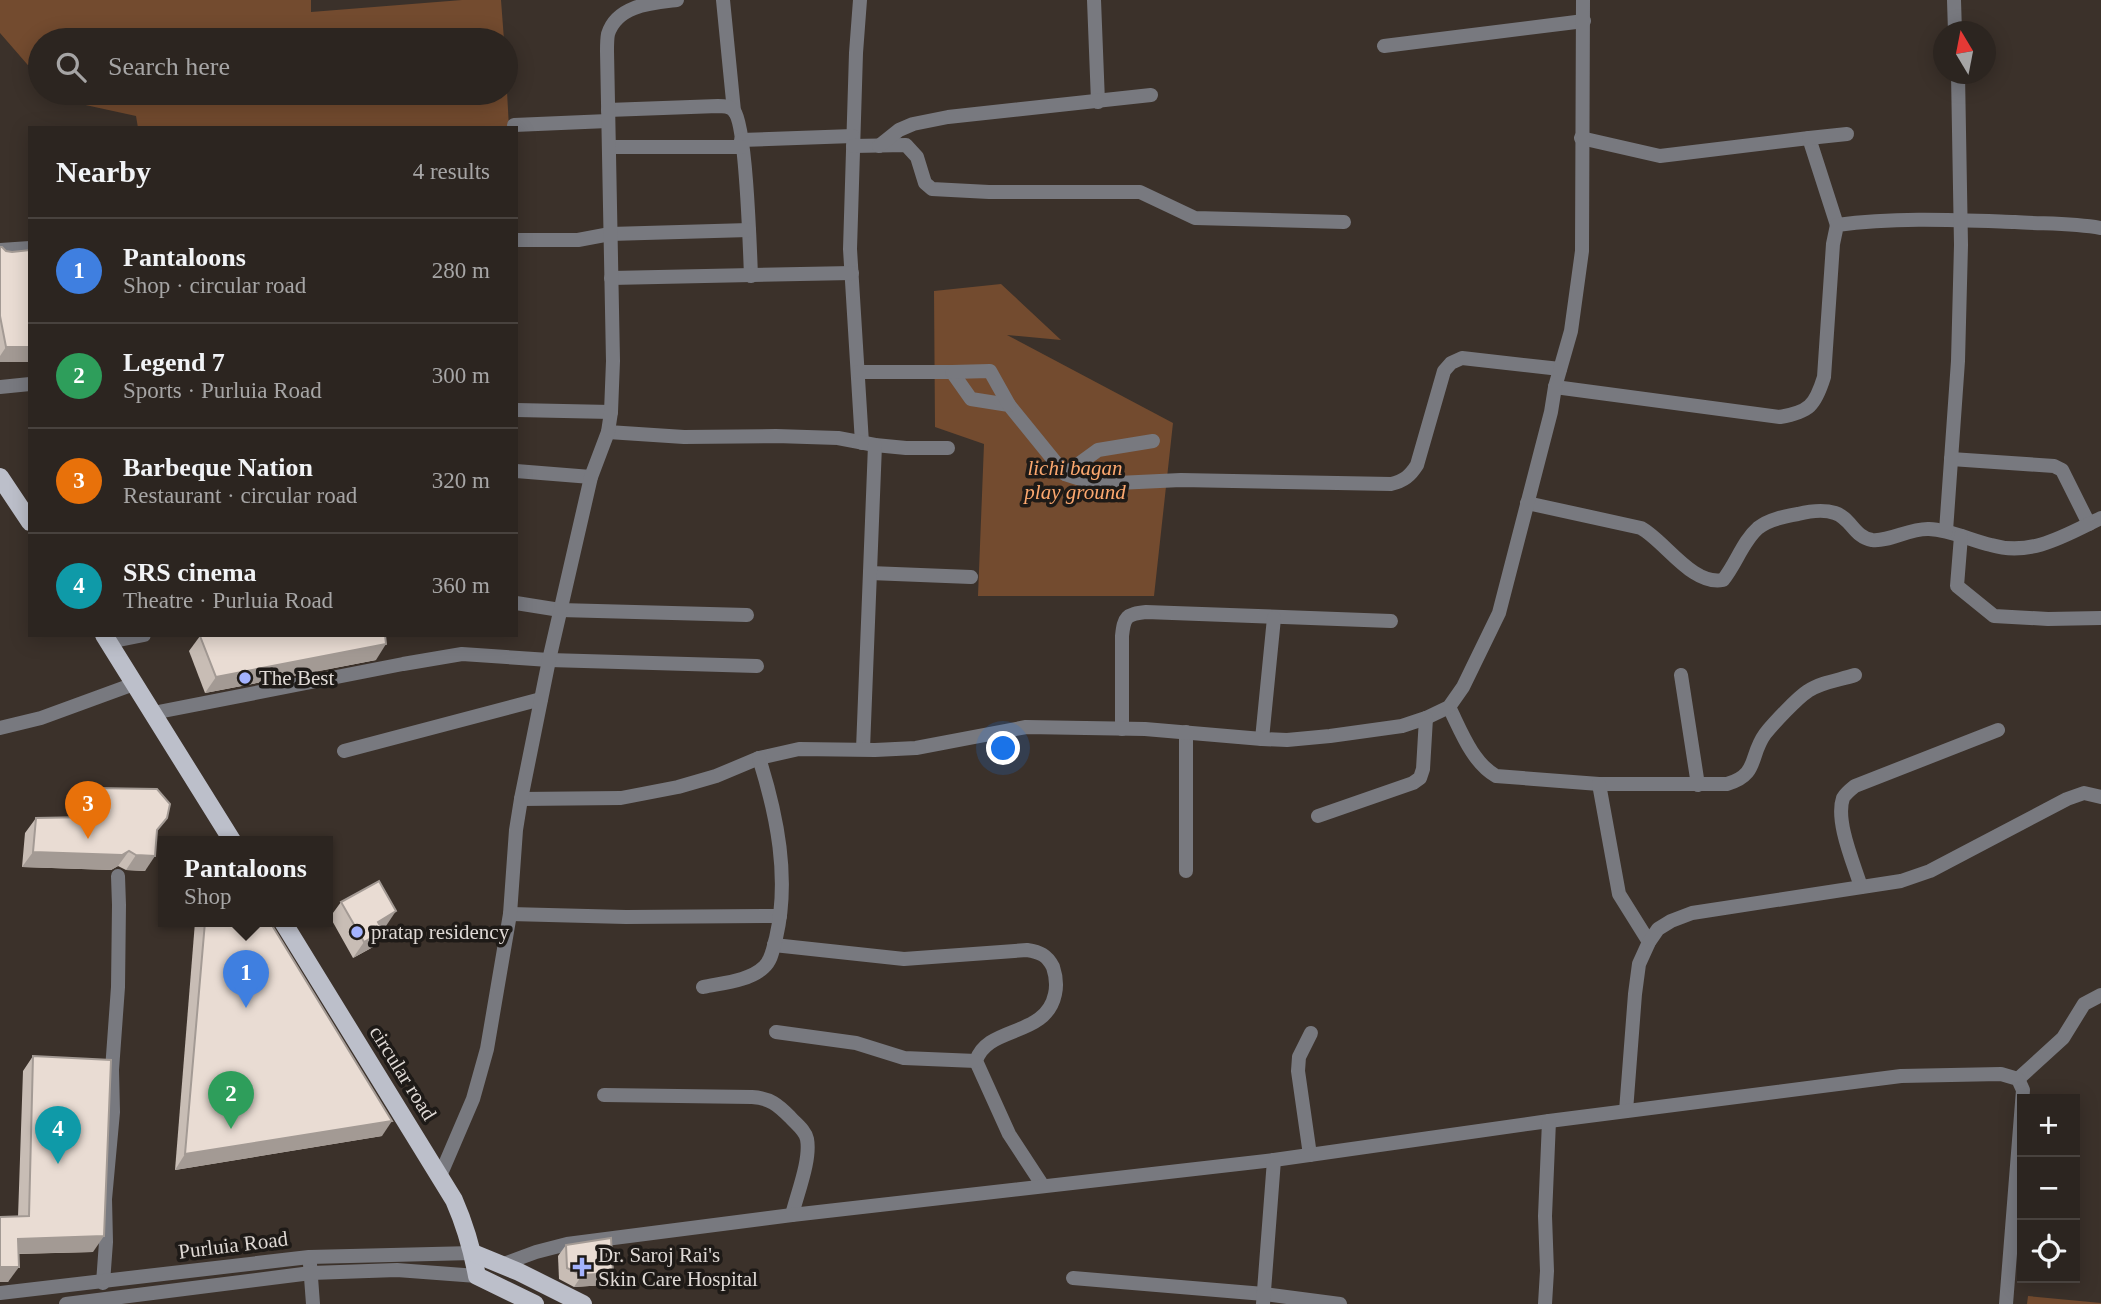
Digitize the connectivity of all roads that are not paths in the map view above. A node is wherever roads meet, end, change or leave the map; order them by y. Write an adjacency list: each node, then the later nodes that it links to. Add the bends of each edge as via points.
1 (677, 0): 7 (street)
2 (723, 0): 14 (street)
3 (860, 0): 20 (street)
4 (1094, 0): 13 (street)
5 (1583, 0): 8 (street)
6 (1954, 0): 9 (street)
7 (630, 4): 15 (street, via 608,33)
8 (1584, 21): 10 (street); 18 (street)
9 (1955, 21)
10 (1384, 46)
11 (1958, 84): 24 (street)
12 (1151, 95): 13 (street)
13 (1098, 102): 22 (street, via 913,124)
14 (734, 111): 15 (street, via 718,106); 21 (street)
15 (608, 115): 16 (street); 23 (street)
16 (514, 125)
17 (1847, 134): 19 (street)
18 (1581, 138): 19 (street, via 1660,156); 38 (street, via 1581,251 1571,331)
19 (1809, 138): 26 (street)
20 (853, 141): 21 (street); 22 (street); 35 (street)
21 (742, 144): 23 (street); 28 (street)
22 (878, 146): 25 (street, via 906,145 932,189 1140,192 1195,218)
23 (608, 147): 29 (street)
24 (1960, 220): 26 (street); 27 (street); 51 (street)
25 (1344, 222)
26 (1837, 225): 43 (street, via 1824,377 1819,394 1800,413 1780,417)
27 (2101, 228)
28 (749, 230): 29 (street); 36 (street)
29 (610, 234): 30 (street, via 578,240); 37 (street)
30 (518, 240)
31 (28, 248): 32 (street)
32 (0, 250)
33 (28, 255): 34 (street)
34 (0, 258)
35 (852, 273): 36 (street); 39 (street)
36 (751, 276): 37 (street)
37 (611, 278): 46 (street)
38 (1560, 369): 43 (street); 53 (street, via 1462,358 1451,363 1444,371 1417,465 1402,482 1096,484)
39 (858, 372): 40 (street); 49 (street)
40 (952, 372): 44 (street, via 971,399); 44 (street, via 990,371)
41 (28, 384): 42 (street)
42 (0, 387)
43 (1555, 387): 57 (street)
44 (1009, 405): 53 (street)
45 (518, 410): 46 (street)
46 (611, 412): 47 (street)
47 (607, 432): 49 (street, via 801,436); 55 (street)
48 (1153, 441): 53 (street, via 1098,450)
49 (868, 444): 50 (street); 62 (street)
50 (948, 448)
51 (1951, 459): 59 (street, via 2054,466 2062,470); 60 (street)
52 (518, 471): 55 (street)
53 (1065, 474)
54 (0, 477): 56 (main road)
55 (591, 477): 65 (street)
56 (22, 496): 58 (main road)
57 (1527, 503): 60 (street, via 1641,528 1696,573 1716,581 1730,572 1760,526 1797,514 1833,512 1862,537 1876,541 1916,529); 78 (street, via 1499,613 1464,687)
58 (28, 516)
59 (2095, 521): 61 (street, via 2051,543 2021,548)
60 (1947, 531): 61 (street)
61 (1961, 536): 68 (street, via 1956,586 1994,616)
62 (870, 573): 63 (street); 86 (street)
63 (971, 577)
64 (518, 603): 65 (street)
65 (561, 610): 66 (street); 72 (street)
66 (747, 615)
67 (1274, 618): 69 (street); 82 (street, via 1146,612 1127,617 1122,636); 85 (street)
68 (2101, 618)
69 (1391, 621)
70 (125, 637): 71 (street)
71 (106, 639): 76 (main road)
72 (549, 660): 73 (street); 77 (street); 79 (street, via 462,654)
73 (757, 667)
74 (1681, 675): 90 (street)
75 (1855, 675): 90 (street, via 1806,692 1765,735 1746,776 1727,784)
76 (134, 684): 79 (main road); 81 (street)
77 (541, 699): 87 (street); 92 (street)
78 (1449, 707): 80 (street); 89 (street, via 1478,760 1496,776)
79 (153, 713): 94 (main road)
80 (1426, 718): 85 (street, via 1329,736); 93 (street, via 1420,778)
81 (0, 728)
82 (1122, 729): 84 (street); 86 (street, via 1026,727 916,748)
83 (1998, 730): 97 (street, via 1847,792 1842,800 1844,832)
84 (1186, 732): 85 (street); 95 (street)
85 (1262, 739)
86 (863, 749): 88 (street, via 799,748)
87 (344, 751)
88 (759, 758): 92 (street, via 716,776 621,798); 99 (street, via 777,828)
89 (1599, 784): 90 (street); 101 (street, via 1619,894)
90 (1698, 785)
91 (2101, 797): 97 (street, via 2084,793 2067,799 1930,870 1901,881)
92 (521, 799): 98 (street)
93 (1318, 816)
94 (229, 836)
95 (1186, 872)
96 (118, 876): 123 (street, via 118,987)
97 (1861, 887): 101 (street, via 1692,914 1658,929)
98 (510, 914): 99 (street); 114 (street, via 487,1049 473,1099)
99 (780, 916): 102 (street)
100 (286, 927): 114 (main road, circular road)
101 (1648, 942): 110 (street, via 1635,994)
102 (774, 945): 103 (street, via 765,967 753,975); 107 (street, via 904,959 1040,952 1056,978 1053,1003 1033,1024 988,1044)
103 (703, 987)
104 (2101, 995): 108 (street, via 2084,1004 2063,1038)
105 (776, 1032): 107 (street, via 856,1044 904,1058)
106 (1311, 1033): 112 (street, via 1299,1057 1298,1072)
107 (976, 1061): 115 (street, via 1009,1134)
108 (2018, 1079): 110 (street, via 2001,1074 1901,1076); 133 (street, via 2023,1090)
109 (604, 1095): 116 (street, via 752,1097 777,1104 806,1138 807,1153)
110 (1626, 1111): 111 (street)
111 (1549, 1121): 112 (street); 132 (street)
112 (1310, 1155): 113 (street)
113 (1274, 1160): 115 (street); 125 (street)
114 (440, 1176): 117 (main road, circular road, via 464,1223)
115 (1043, 1186): 116 (street)
116 (792, 1215): 119 (street, via 567,1244)
117 (473, 1254): 118 (street, Purluia Road); 119 (main road); 121 (main road, circular road)
118 (309, 1257): 120 (street); 123 (street, Purluia Road)
119 (501, 1265): 130 (main road)
120 (311, 1273): 121 (street, Purluia Road, via 397,1270); 126 (street, Purluia Road); 128 (street)
121 (477, 1276): 129 (main road)
122 (1073, 1278): 125 (street)
123 (103, 1283): 124 (street, Purluia Road)
124 (0, 1293)
125 (1264, 1299): 131 (street)
126 (122, 1300): 127 (street, Purluia Road)
127 (66, 1304)
128 (313, 1304)
129 (535, 1304)
130 (583, 1304)
131 (1340, 1304)
132 (1545, 1304)
133 (2006, 1304)

